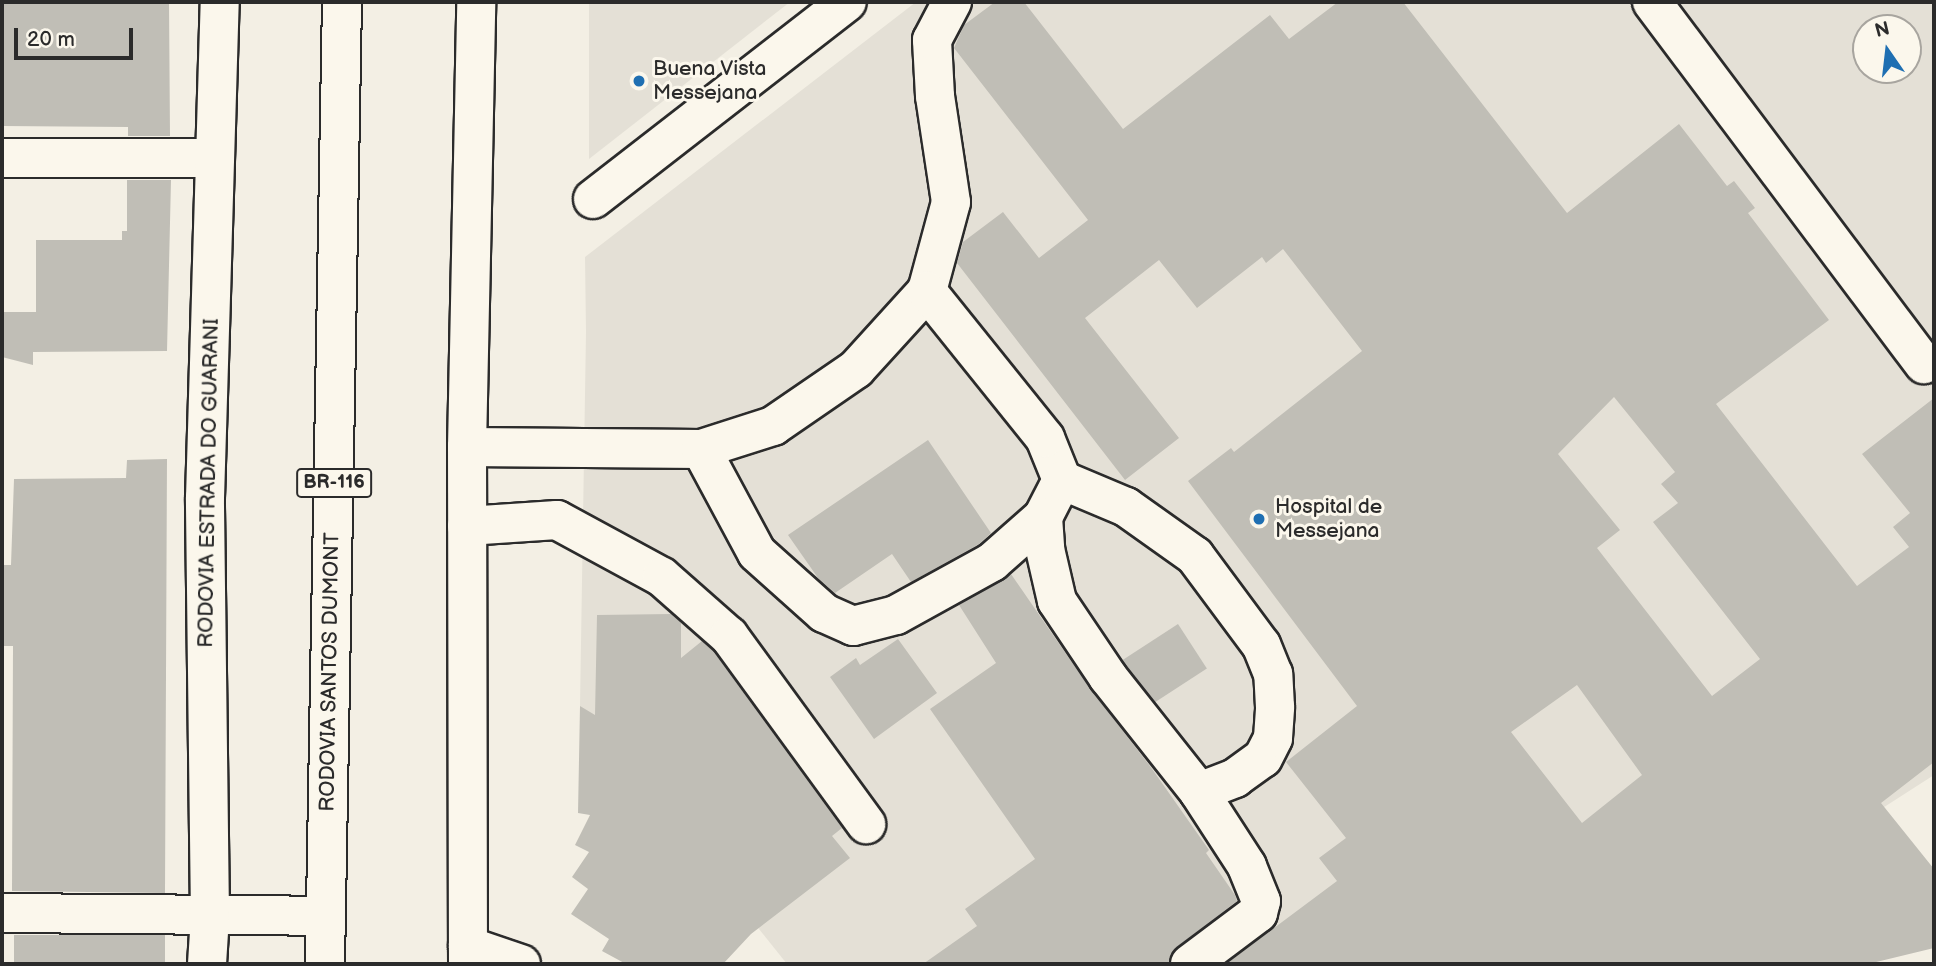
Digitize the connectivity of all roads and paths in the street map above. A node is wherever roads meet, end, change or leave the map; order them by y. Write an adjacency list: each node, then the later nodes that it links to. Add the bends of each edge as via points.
1 (220, 2): 8 (main road, RODOVIA ESTRADA DO GUARANI)
2 (342, 2): 21 (main road, RODOVIA SANTOS DUMONT / BR-116)
3 (476, 2): 12 (main road)
4 (847, 2): 9 (main road)
5 (952, 2): 10 (main road, via 932,40 935,96 951,202)
6 (1652, 2): 11 (main road)
7 (2, 158): 8 (main road)
8 (215, 158): 20 (main road, RODOVIA ESTRADA DO GUARANI, via 205,498)
9 (593, 199)
10 (927, 291): 13 (main road, via 856,369 774,426); 14 (main road, via 1045,438)
11 (1924, 364)
12 (467, 447): 13 (main road); 16 (main road)
13 (701, 449): 15 (main road, via 757,553 824,613 853,626 896,615 992,562)
14 (1062, 480): 15 (main road); 17 (main road, via 1126,507 1195,556 1261,645 1273,674 1273,738 1263,758 1235,778)
15 (1043, 517): 17 (main road, via 1045,549 1058,601 1108,677)
16 (467, 526): 18 (main road, via 556,520 662,577 729,636); 22 (main road)
17 (1199, 792): 26 (main road, via 1247,866 1261,901 1258,913)
18 (866, 824)
19 (2, 912): 20 (main road)
20 (210, 916): 21 (main road); 23 (main road, RODOVIA ESTRADA DO GUARANI)
21 (324, 916): 24 (main road, RODOVIA SANTOS DUMONT / BR-116)
22 (468, 955): 25 (main road)
23 (207, 964)
24 (325, 964)
25 (521, 964)
26 (1190, 964)

